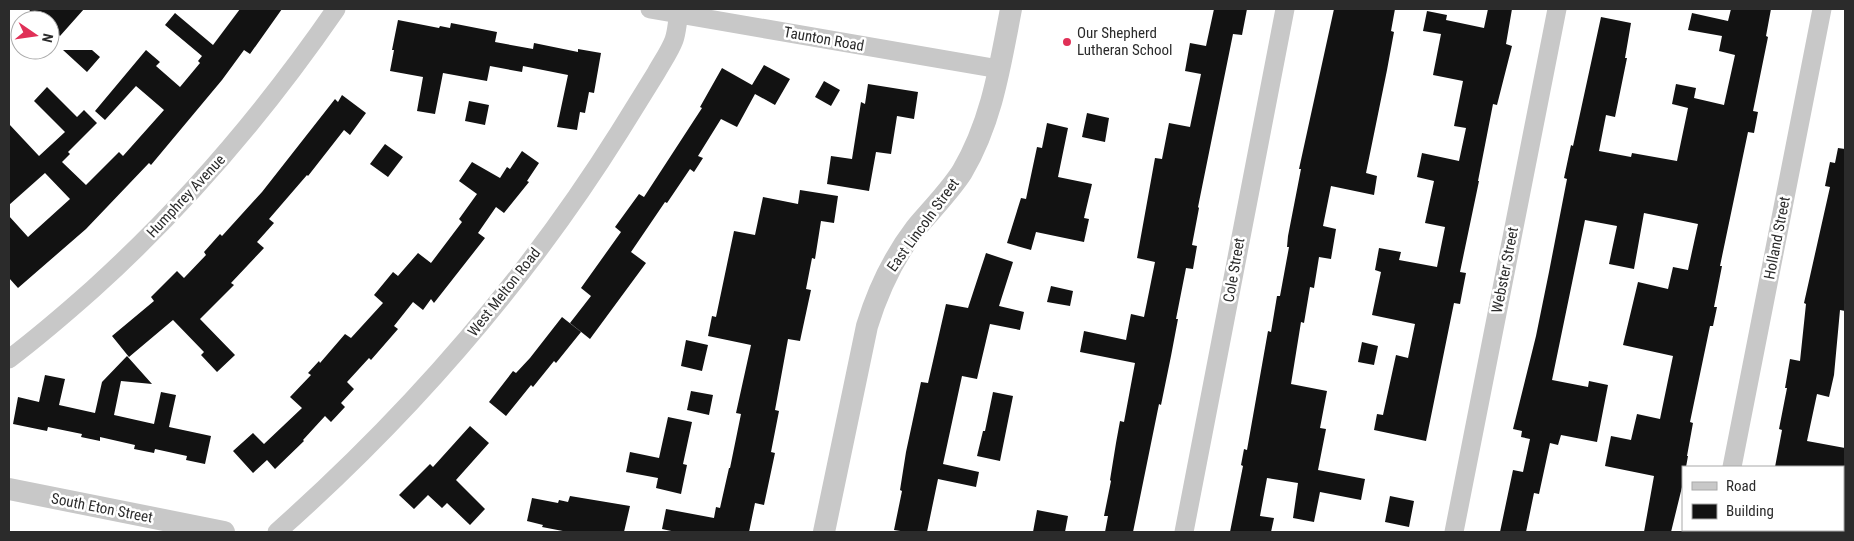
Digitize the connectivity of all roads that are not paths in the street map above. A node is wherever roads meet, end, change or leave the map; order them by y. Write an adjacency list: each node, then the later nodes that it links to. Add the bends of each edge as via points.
1 (336, 9): 9 (street, Humphrey Avenue, via 252,123 168,217 80,300)
2 (650, 9): 7 (street, Taunton Road)
3 (1011, 9): 8 (street, East Lincoln Street)
4 (1285, 9): 15 (street, Cole Street)
5 (1557, 9): 16 (street, Webster Street)
6 (1822, 9): 10 (street, Holland Street)
7 (679, 14): 8 (street, Taunton Road); 13 (street, West Melton Road, via 675,38 646,90 605,155 529,262 428,383 369,446)
8 (999, 70): 14 (street, East Lincoln Street, via 986,123 969,158 956,180 898,253 874,302)
9 (9, 359)
10 (1732, 466)
11 (9, 489): 12 (street, South Eton Street)
12 (224, 532)
13 (277, 532)
14 (824, 532)
15 (1184, 532)
16 (1454, 532)

